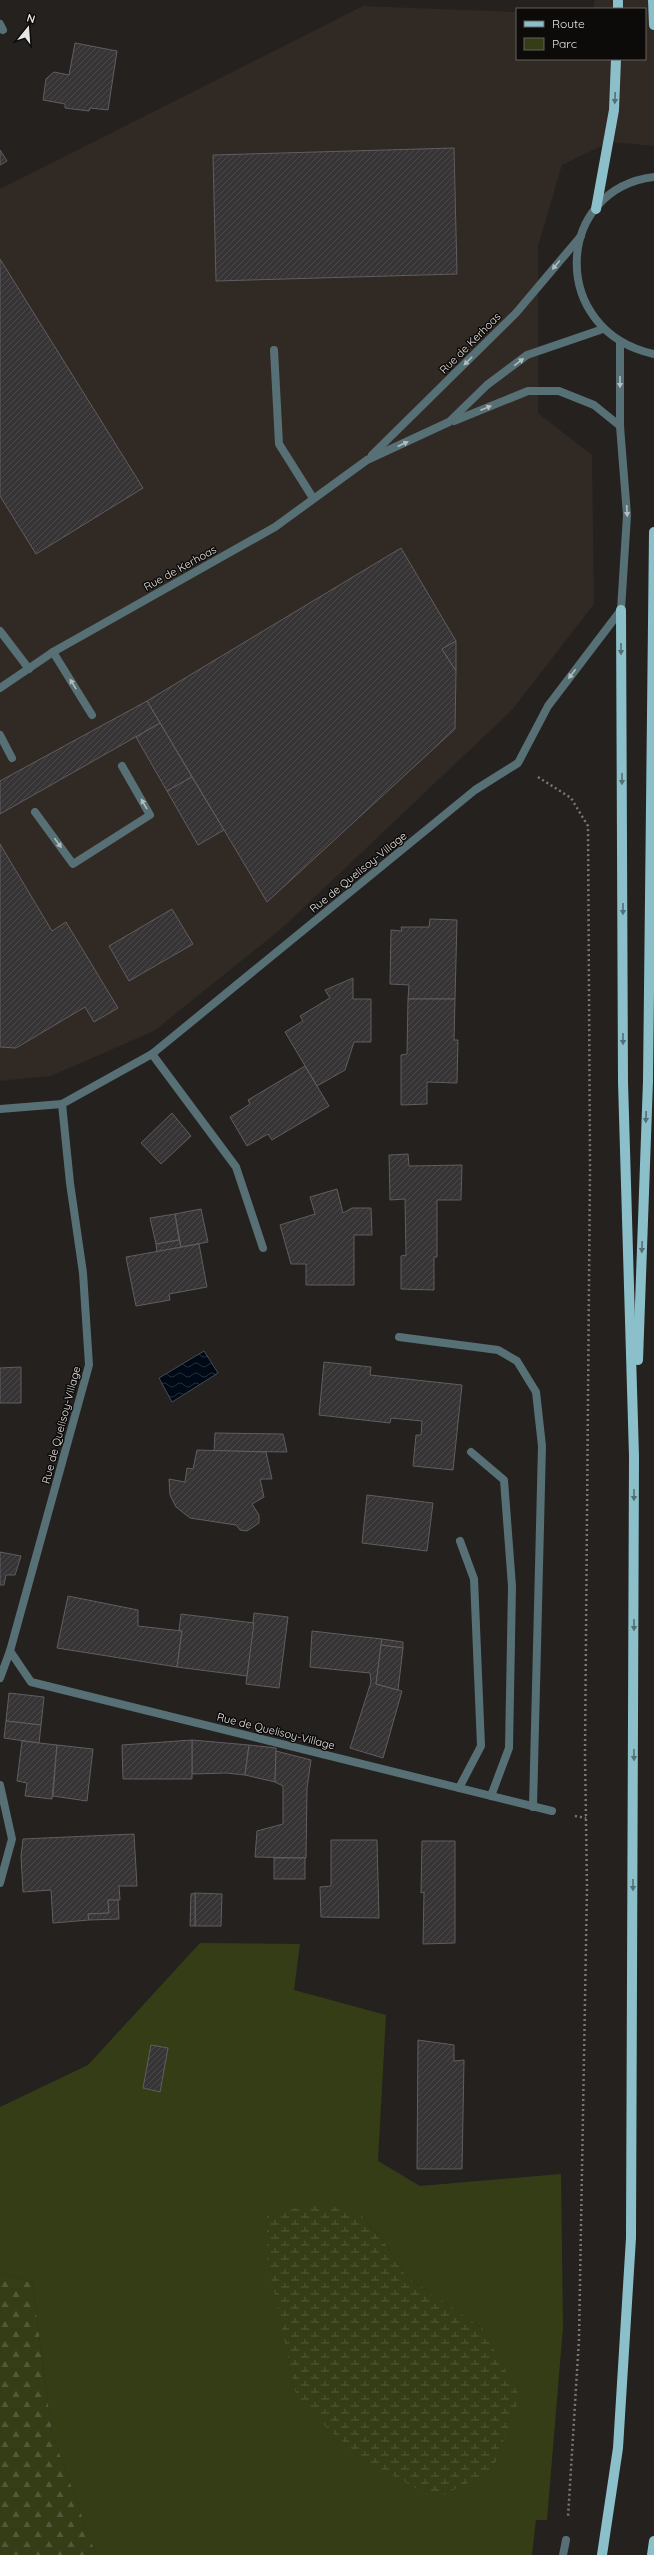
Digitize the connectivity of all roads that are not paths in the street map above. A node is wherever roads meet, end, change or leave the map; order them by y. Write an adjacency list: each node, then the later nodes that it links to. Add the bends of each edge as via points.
1 (653, 0): 2 (main road)
2 (654, 25)
3 (616, 60): 5 (main road, one-way to 5, via 614,110)
4 (654, 177): 5 (street, via 619,188)
5 (596, 208): 6 (street)
6 (581, 236): 7 (street, via 577,254 577,276 582,298 590,314); 13 (street, Rue de Kerhoas, one-way to 13, via 516,313)
7 (603, 329): 8 (street); 11 (street, Rue de Kerhoas, one-way to 7, via 487,386 527,355)
8 (620, 343): 10 (street); 12 (street, one-way to 12)
9 (274, 350): 14 (street, via 279,444)
10 (654, 354)
11 (450, 422): 12 (street, one-way to 12, via 528,391 559,391 594,405); 13 (street, Rue de Kerhoas, one-way to 11)
12 (620, 426): 16 (street, one-way to 16, via 627,515)
13 (367, 460): 14 (street, Rue de Kerhoas)
14 (313, 498): 18 (street, Rue de Kerhoas, via 275,527)
15 (654, 532): 32 (main road, one-way to 32, via 648,1081)
16 (621, 610): 26 (street, Rue de Quelisoy-Village, one-way to 26, via 548,706 518,763 475,790); 32 (main road, one-way to 32, via 623,1082)
17 (0, 631): 19 (street)
18 (54, 652): 19 (street, Rue de Kerhoas); 21 (street, one-way to 18)
19 (29, 669): 20 (street, Rue de Kerhoas)
20 (0, 688)
21 (92, 715)
22 (0, 735): 23 (street)
23 (12, 758)
24 (122, 766): 25 (street, one-way to 24, via 73,864 150,815)
25 (35, 812)
26 (152, 1054): 27 (street, Rue de Quelisoy-Village); 29 (street, via 236,1167)
27 (62, 1104): 28 (street, Rue de Quelisoy-Village); 34 (street, Rue de Quelisoy-Village, via 70,1183 84,1273 89,1365)
28 (0, 1108)
29 (263, 1248)
30 (399, 1337): 39 (street, via 498,1350 517,1361 536,1392 542,1446)
31 (471, 1452): 38 (street, via 504,1480 512,1586 509,1748)
32 (634, 1456): 45 (main road, one-way to 45, via 631,2238 618,2448)
33 (460, 1541): 37 (street, via 474,1578 481,1746)
34 (10, 1651): 35 (street, Rue de Quelisoy-Village); 37 (street, Rue de Quelisoy-Village, via 31,1682)
35 (0, 1678)
36 (0, 1785): 41 (street, via 12,1838)
37 (459, 1788): 38 (street, Rue de Quelisoy-Village)
38 (491, 1796): 39 (street, Rue de Quelisoy-Village)
39 (533, 1807): 40 (street, Rue de Quelisoy-Village)
40 (552, 1811)
41 (0, 1883)
42 (566, 2540): 44 (street)
43 (654, 2541): 46 (main road)
44 (563, 2555)
45 (602, 2555)
46 (652, 2555)

